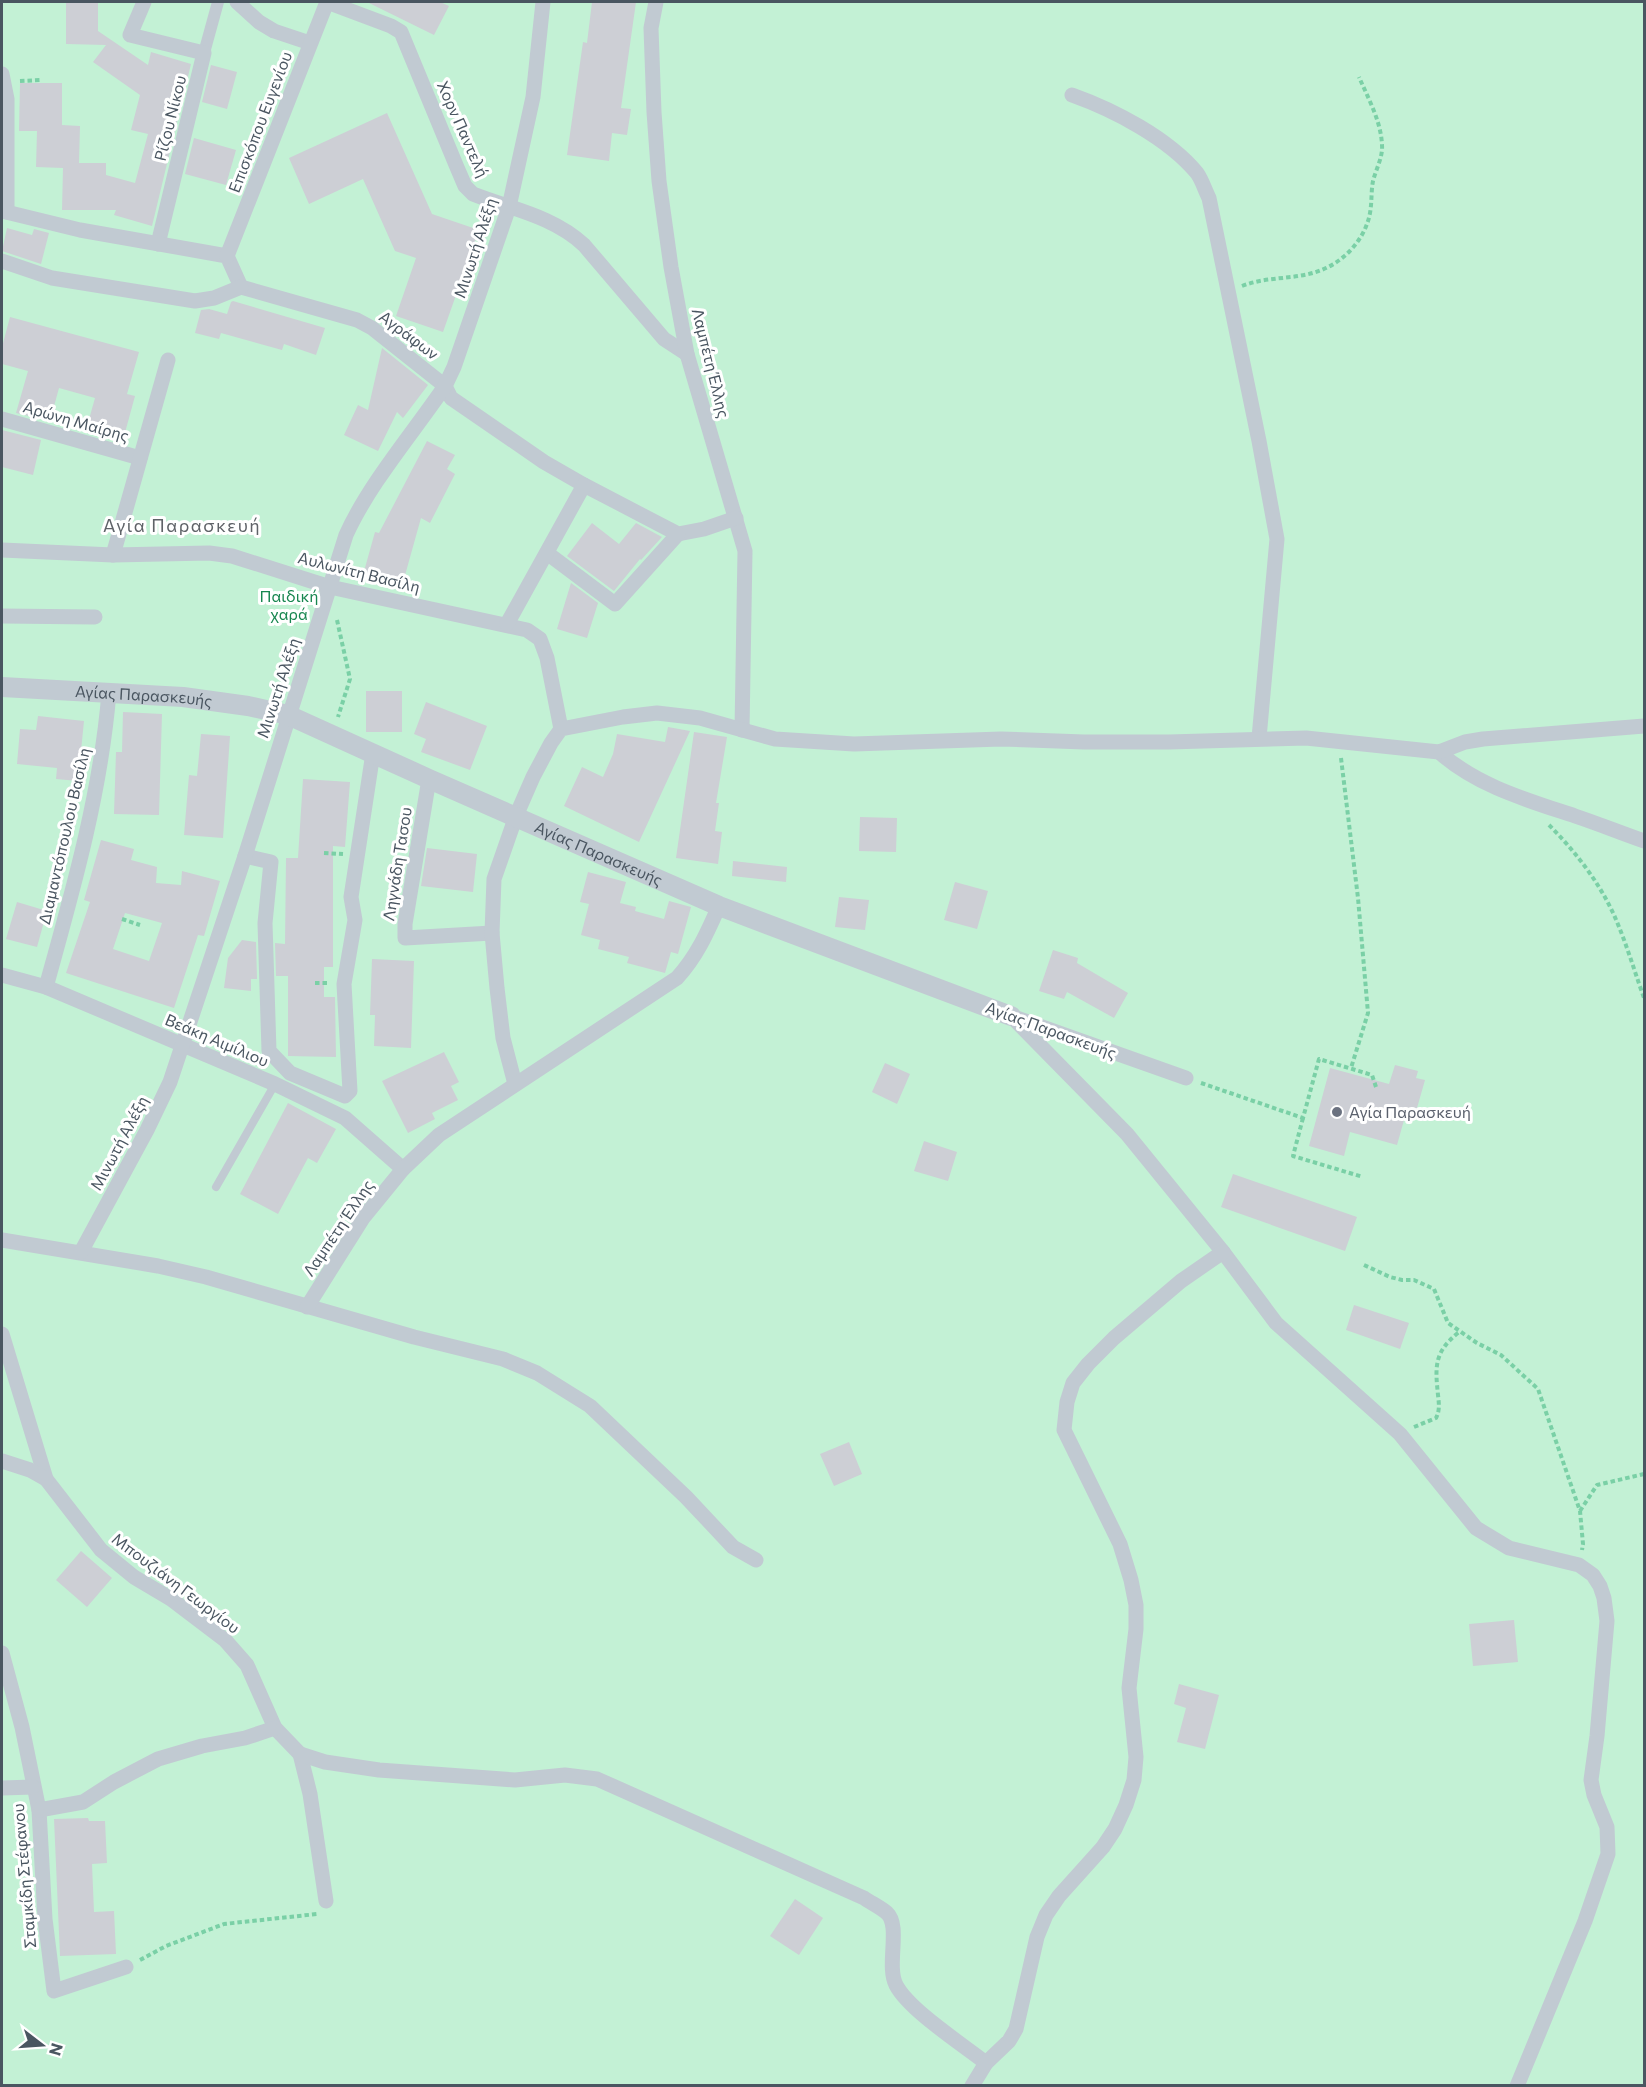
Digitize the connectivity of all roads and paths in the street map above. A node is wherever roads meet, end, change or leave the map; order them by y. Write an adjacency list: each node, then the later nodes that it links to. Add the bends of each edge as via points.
1 (144, 2): 8 (street, via 130,35)
2 (218, 2): 8 (street, Ρίζου Νίκου)
3 (237, 2): 7 (street, via 274,31)
4 (327, 2): 7 (street, Επισκόπου Ευγενίου); 12 (street, Χορν Παντελή, via 401,32 465,186 473,194)
5 (543, 2): 12 (street, Μινωτή Αλέξη, via 533,97)
6 (656, 2): 19 (street, Λαμπέτη Έλλης, via 651,28 659,181)
7 (310, 43): 15 (street, Επισκόπου Ευγενίου)
8 (204, 53): 14 (street, Ρίζου Νίκου)
9 (1359, 76): 18 (path, via 1377,119 1382,146 1372,182 1370,213 1361,238 1328,267 1295,278 1255,281)
10 (2, 78): 13 (street, via 7,99)
11 (1072, 95): 18 (street, via 1101,105 1140,127 1181,157 1198,175 1209,198)
12 (509, 207): 19 (street, Χορν Παντελή, via 573,234 664,339); 21 (street, Μινωτή Αλέξη)
13 (4, 212): 14 (street)
14 (158, 244): 15 (street)
15 (227, 256): 17 (street)
16 (2, 261): 17 (street, via 52,278 195,301)
17 (241, 287): 21 (street, Αγράφων, via 357,320)
18 (1228, 294): 41 (street, via 1277,539)
19 (687, 354): 25 (street, Λαμπέτη Έλλης)
20 (168, 360): 23 (street)
21 (445, 386): 24 (street, Αγράφων, via 460,405); 30 (street, Μινωτή Αλέξη, via 355,516)
22 (2, 419): 23 (street, Αρώνη Μαίρης)
23 (140, 458): 29 (street)
24 (584, 485): 26 (street, Αγράφων); 28 (street)
25 (736, 518): 26 (street); 39 (street, Λαμπέτη Έλλης, via 745,551)
26 (678, 534): 28 (street, via 615,604)
27 (2, 550): 29 (street, Αυλωνίτη Βασίλη)
28 (547, 553): 33 (street)
29 (113, 555): 30 (street, Αυλωνίτη Βασίλη, via 232,556)
30 (330, 587): 33 (street, Αυλωνίτη Βασίλη); 36 (street, Μινωτή Αλέξη); 40 (path, via 350,679)
31 (2, 616): 32 (street)
32 (95, 617)
33 (507, 624): 38 (street, Αυλωνίτη Βασίλη, via 540,639)
34 (2, 687): 35 (street, Αγίας Παρασκευής)
35 (109, 692): 36 (street, Αγίας Παρασκευής, via 183,697); 55 (street, Διαμαντόπουλου Βασίλη, via 88,823)
36 (288, 715): 40 (street, Αγίας Παρασκευής); 49 (street, Μινωτή Αλέξη)
37 (1644, 726): 43 (street, via 1483,738)
38 (561, 729): 39 (street, via 657,713 700,718); 46 (street)
39 (742, 730): 41 (street, via 775,739 854,744)
40 (333, 735): 44 (street, Αγίας Παρασκευής)
41 (1259, 738): 42 (street)
42 (1338, 740): 43 (street); 59 (path, via 1350,821 1368,1012)
43 (1439, 752): 48 (street, via 1471,777)
44 (373, 753): 45 (street, Αγίας Παρασκευής); 49 (street, via 351,897 355,920 344,984 350,1090 345,1096 290,1073 269,1051 265,923 271,862)
45 (429, 779): 46 (street, Αγίας Παρασκευής); 53 (street, Ληγνάδη Τασου, via 405,938)
46 (516, 816): 50 (street, Αγίας Παρασκευής); 53 (street, via 494,879)
47 (1544, 820): 56 (path, via 1598,885 1614,915)
48 (1644, 841)
49 (245, 856): 58 (street, Μινωτή Αλέξη)
50 (719, 906): 57 (street, Αγίας Παρασκευής); 62 (street, Λαμπέτη Έλλης, via 692,962 677,978)
51 (122, 919): 52 (path)
52 (140, 925)
53 (492, 933): 62 (street, via 503,1038)
54 (2, 975): 55 (street, Βεάκη Αιμίλιου)
55 (46, 987): 58 (street, Βεάκη Αιμίλιου)
56 (1644, 998)
57 (1011, 1016): 60 (street, Αγίας Παρασκευής); 70 (street, via 1127,1134)
58 (183, 1045): 61 (street, Βεάκη Αιμίλιου); 69 (street, Μινωτή Αλέξη, via 147,1130)
59 (1351, 1068): 63 (path, via 1372,1075); 64 (path, via 1319,1059)
60 (1186, 1078): 64 (path)
61 (275, 1084): 65 (street, Βεάκη Αιμίλιου, via 345,1118); 67 (lane)
62 (515, 1084): 65 (street, Λαμπέτη Έλλης, via 439,1135)
63 (1376, 1087)
64 (1303, 1118): 66 (path, via 1293,1156)
65 (403, 1169): 72 (street, Λαμπέτη Έλλης, via 363,1218)
66 (1364, 1177)
67 (216, 1187)
68 (2, 1240): 69 (street)
69 (81, 1252): 72 (street, via 206,1277)
70 (1223, 1252): 75 (street, via 1276,1323); 90 (street, via 1181,1281 1114,1338 1073,1383 1067,1402 1064,1430 1120,1544 1136,1605 1129,1688 1135,1768 1115,1829 1046,1915 1037,1937 1016,2029 1010,2041)
71 (1364, 1265): 73 (path, via 1434,1289 1448,1323)
72 (307, 1307): 80 (street, via 503,1359 537,1373 590,1406 733,1547)
73 (1459, 1332): 75 (path, via 1439,1354 1436,1373 1440,1410 1436,1418); 79 (path, via 1501,1355 1538,1389)
74 (2, 1334): 78 (street, Μπουζιάνη Γεωργίου)
75 (1400, 1434): 81 (street, via 1476,1528 1509,1548)
76 (2, 1461): 78 (street)
77 (1644, 1474): 79 (path, via 1597,1485)
78 (46, 1479): 83 (street, Μπουζιάνη Γεωργίου, via 101,1550 225,1640 247,1665)
79 (1580, 1511): 81 (path, via 1583,1544)
80 (756, 1560)
81 (1579, 1565): 92 (street, via 1600,1586 1607,1621 1591,1780 1607,1827 1608,1854 1585,1921)
82 (2, 1653): 85 (street, Σταμκίδη Στέφανου)
83 (275, 1728): 84 (street, Μπουζιάνη Γεωργίου); 87 (street, via 158,1759 83,1802)
84 (300, 1754): 88 (street); 90 (street, via 379,1770 514,1780 565,1775 597,1779 864,1898 888,1914 892,1924 892,1968 895,1983 905,1999)
85 (33, 1786): 86 (street); 87 (street, Σταμκίδη Στέφανου)
86 (2, 1788)
87 (39, 1810): 89 (street, Σταμκίδη Στέφανου, via 45,1919 54,1991)
88 (326, 1901): 89 (path, via 317,1914 224,1924 166,1946)
89 (126, 1967)
90 (986, 2063): 91 (street)
91 (972, 2085)
92 (1517, 2085)

